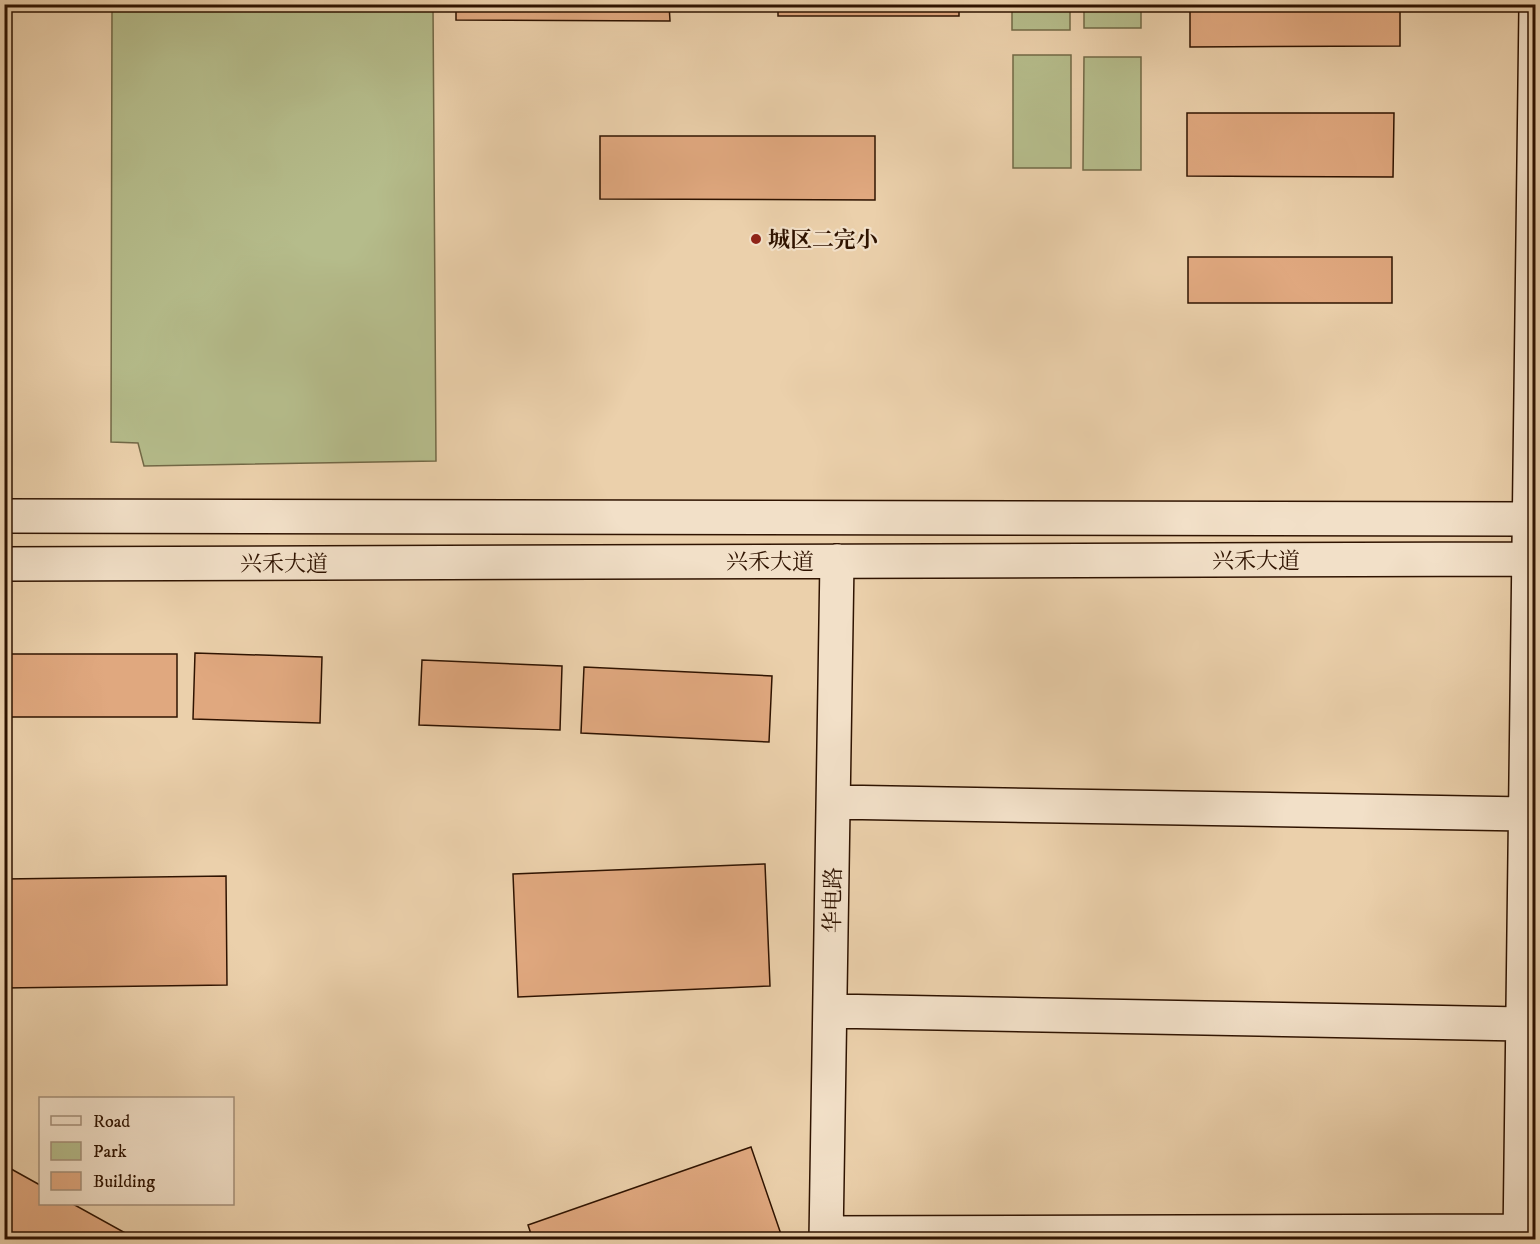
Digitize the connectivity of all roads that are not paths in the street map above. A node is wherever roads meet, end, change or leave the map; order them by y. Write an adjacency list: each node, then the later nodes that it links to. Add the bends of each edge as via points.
1 (1536, 8): 3 (main road)
2 (4, 516): 3 (main road, 兴禾大道)
3 (1532, 519): 4 (main road)
4 (1532, 559): 5 (main road, 兴禾大道); 8 (main road)
5 (837, 561): 6 (main road, 兴禾大道); 7 (main road, 华电路)
6 (4, 564)
7 (834, 802): 8 (main road); 9 (main road, 华电路)
8 (1525, 814): 10 (main road)
9 (830, 1011): 10 (main road); 12 (main road, 华电路)
10 (1522, 1024): 11 (main road)
11 (1520, 1235): 12 (main road)
12 (826, 1236)

